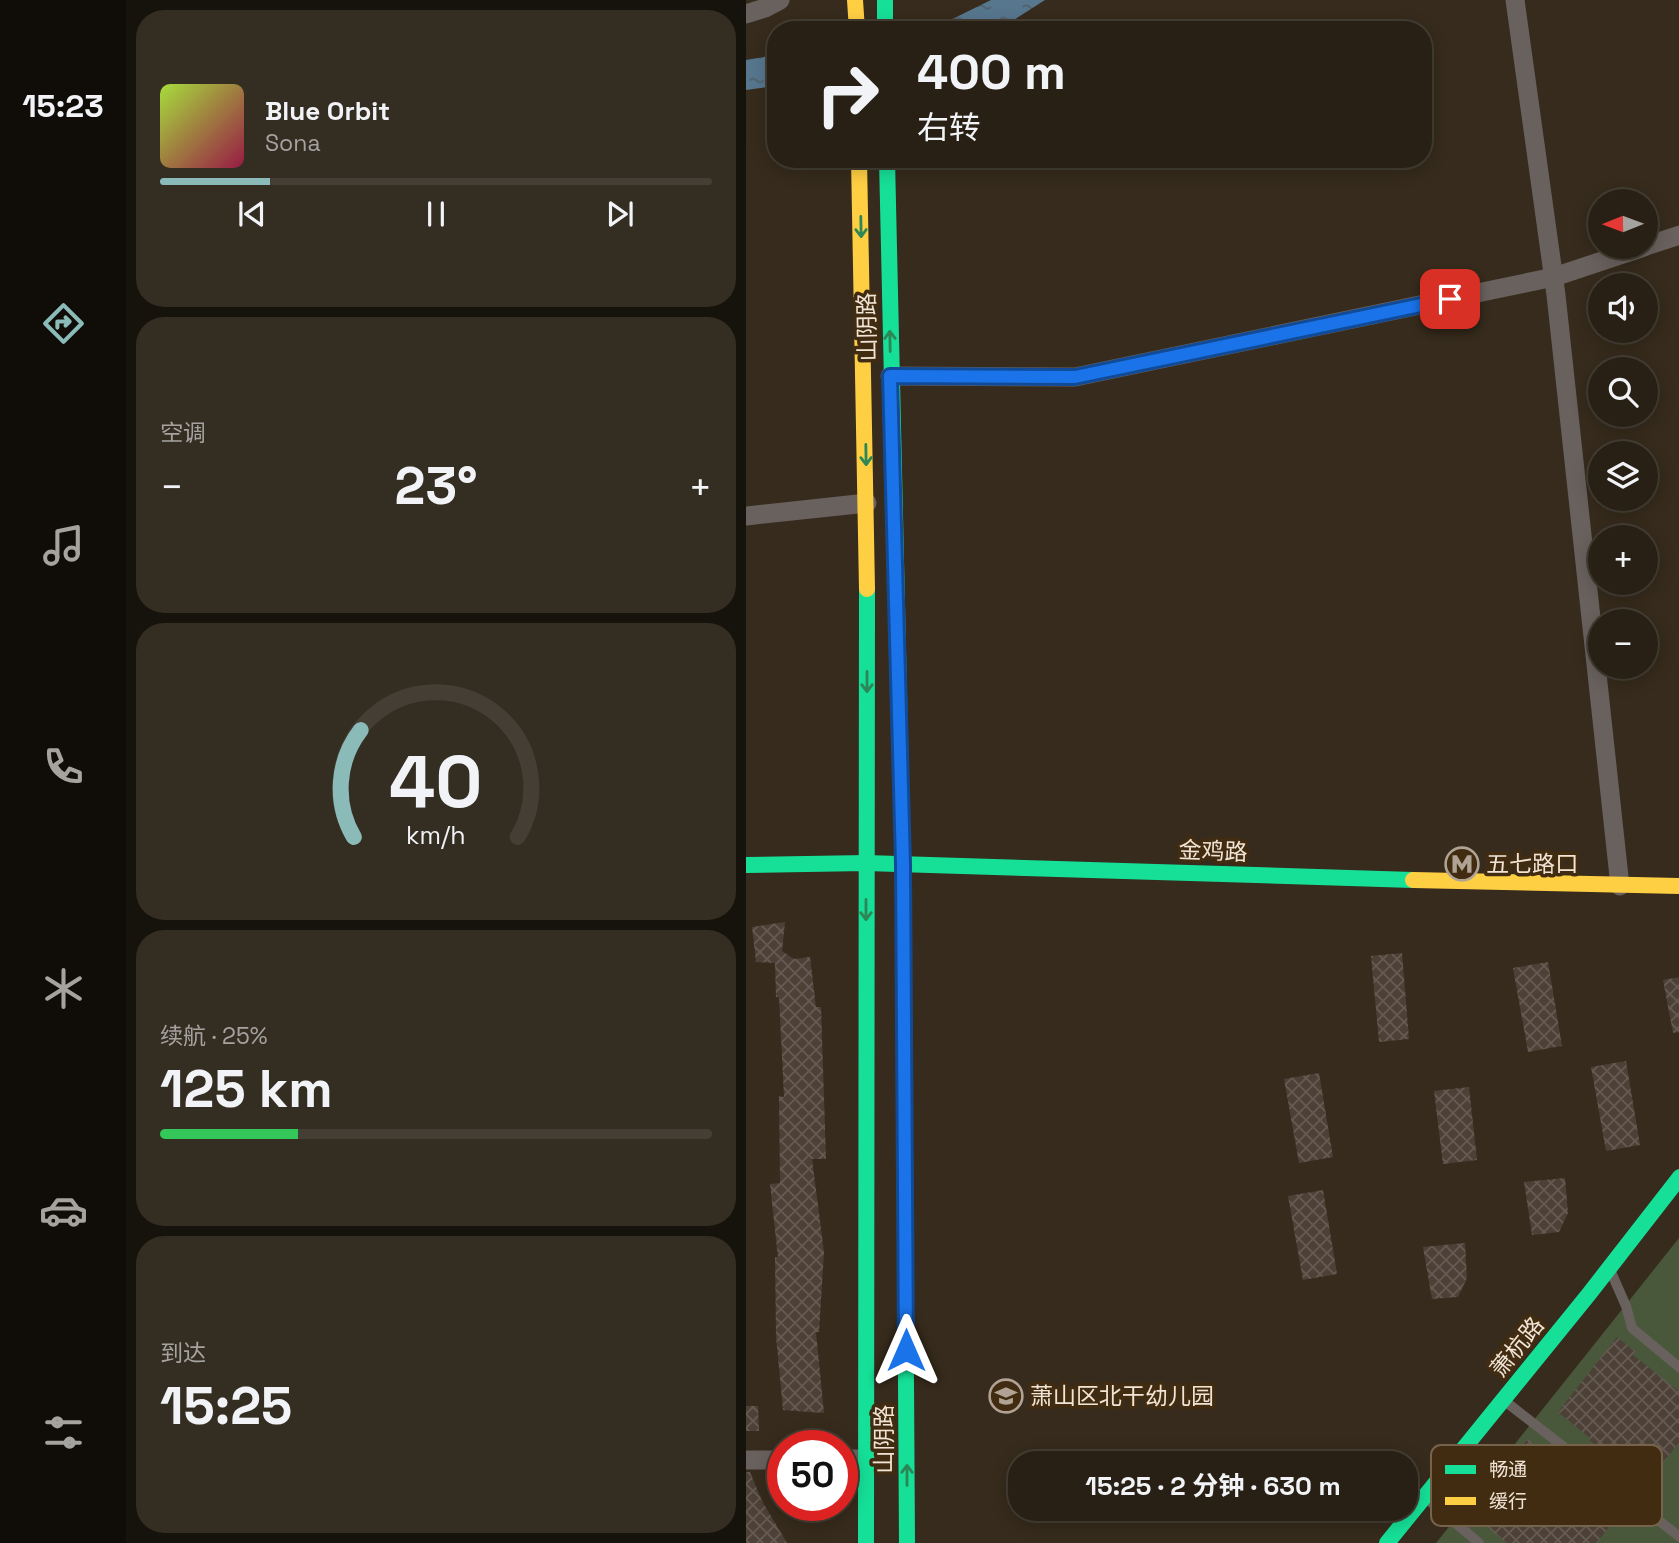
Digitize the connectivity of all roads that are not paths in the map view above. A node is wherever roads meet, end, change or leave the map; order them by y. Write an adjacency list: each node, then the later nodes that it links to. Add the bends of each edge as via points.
1 (780, 0): 4 (street)
2 (1515, 0): 11 (street)
3 (885, 1): 5 (main road)
4 (746, 14)
5 (885, 21)
6 (859, 168): 13 (main road, 山阴路, one-way to 13)
7 (887, 168): 12 (main road, 山阴路, one-way to 7)
8 (1679, 235): 9 (street)
9 (1658, 242)
10 (1607, 259): 11 (street)
11 (1554, 277): 12 (street, via 1075,377); 18 (street)
12 (890, 376): 16 (main road, 山阴路)
13 (867, 503): 14 (street); 15 (main road, 山阴路, one-way to 15)
14 (746, 516)
15 (866, 863): 16 (main road, 金鸡路); 17 (main road, 金鸡路); 27 (main road, 山阴路, one-way to 27)
16 (903, 864): 18 (main road, 金鸡路); 37 (main road, 山阴路, one-way to 16)
17 (746, 865)
18 (1620, 886): 19 (main road, 金鸡路)
19 (1679, 886)
20 (1679, 1177): 21 (main road, 萧杭路)
21 (1609, 1268): 22 (lane, via 1632,1328); 23 (main road, 萧杭路)
22 (1679, 1368)
23 (1503, 1399): 24 (main road, 萧杭路); 25 (lane)
24 (1466, 1445)
25 (1562, 1445)
26 (858, 1459): 27 (street)
27 (866, 1459): 36 (main road, 山阴路)
28 (746, 1460): 29 (street)
29 (767, 1460)
30 (1431, 1488): 31 (main road, 萧杭路)
31 (1424, 1497): 32 (lane); 38 (main road, 萧杭路)
32 (1431, 1503)
33 (1662, 1524): 35 (lane)
34 (1459, 1526): 39 (lane)
35 (1679, 1537)
36 (866, 1543)
37 (907, 1543)
38 (1387, 1543)
39 (1479, 1543)

